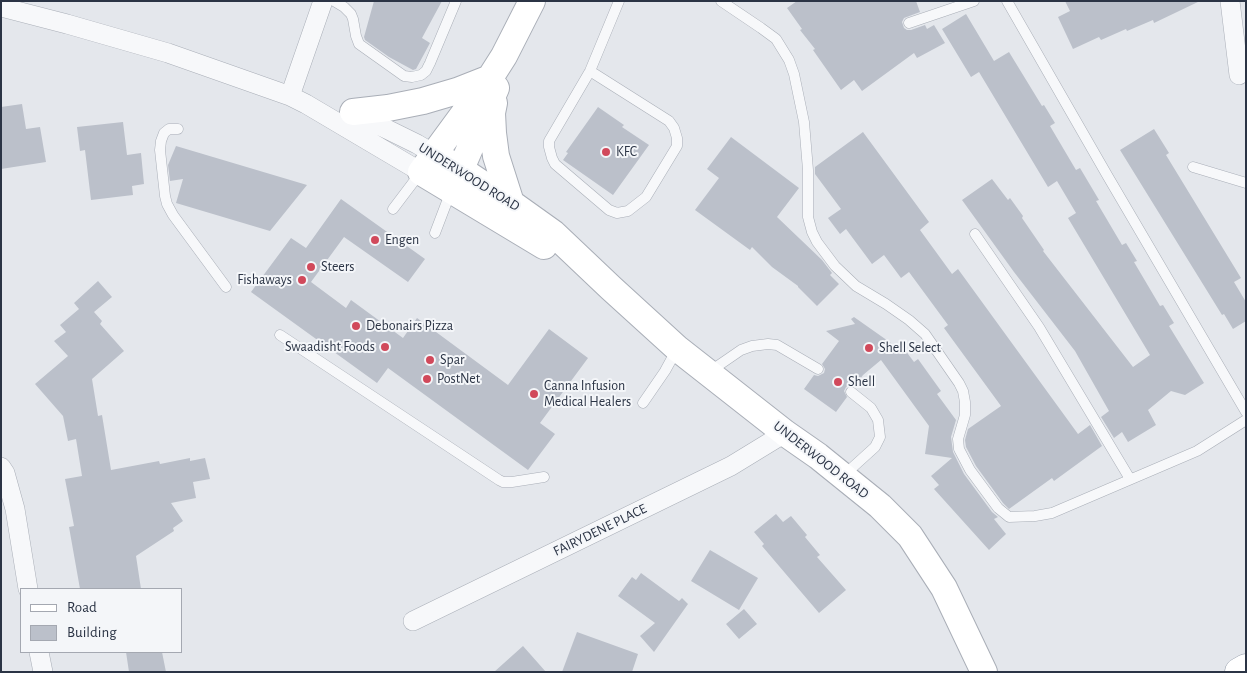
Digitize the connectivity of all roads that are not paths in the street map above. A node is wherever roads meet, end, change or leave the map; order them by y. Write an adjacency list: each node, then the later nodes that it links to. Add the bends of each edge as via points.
1 (323, 1): 15 (street)
2 (334, 1): 3 (lane, via 351,14 359,44 404,76 412,77 426,71)
3 (456, 1)
4 (532, 1): 14 (main road)
5 (619, 1): 12 (lane)
6 (721, 1): 40 (lane, via 776,39 789,60 804,122 808,217 812,232 835,266 856,286 925,334 959,383 966,402 959,449 998,508 1009,517 1052,514)
7 (974, 1): 11 (lane)
8 (1006, 1): 34 (lane)
9 (1230, 1): 13 (street)
10 (1, 7): 15 (street, UNDERWOOD ROAD, via 168,53)
11 (909, 23)
12 (590, 71): 12 (lane, via 669,121 677,138 677,146 646,197 628,211 617,213 609,210 555,164 549,147 549,141)
13 (1239, 75)
14 (493, 84): 16 (main road, via 388,108); 18 (main road); 20 (main road); 22 (main road, via 496,156)
15 (298, 100): 16 (street, UNDERWOOD ROAD); 18 (street, UNDERWOOD ROAD)
16 (353, 112): 18 (street, UNDERWOOD ROAD, via 417,144)
17 (178, 129): 26 (lane, via 169,129 161,142 167,204)
18 (428, 163): 20 (main road, UNDERWOOD ROAD); 23 (lane)
19 (1193, 167): 21 (lane)
20 (456, 180): 22 (main road, UNDERWOOD ROAD); 24 (lane); 27 (main road, UNDERWOOD ROAD, via 544,246)
21 (1246, 183)
22 (511, 203): 27 (main road, UNDERWOOD ROAD, via 553,233)
23 (393, 210)
24 (435, 233)
25 (975, 234): 40 (lane, via 1039,327)
26 (226, 287)
27 (611, 288): 29 (main road, UNDERWOOD ROAD)
28 (280, 335): 39 (lane, via 498,480 512,482)
29 (678, 349): 31 (main road, UNDERWOOD ROAD); 33 (lane)
30 (818, 370): 31 (lane, via 776,345 768,344 741,350)
31 (708, 372): 36 (main road, UNDERWOOD ROAD)
32 (851, 392): 38 (lane, via 871,408 878,420 880,437 875,447)
33 (643, 402)
34 (1246, 412)
35 (1246, 420): 40 (lane, via 1197,450)
36 (785, 433): 38 (main road, UNDERWOOD ROAD); 42 (street, FAIRYDENE PLACE, via 731,466)
37 (1, 467): 41 (street, via 15,509)
38 (843, 476): 44 (main road, UNDERWOOD ROAD, via 910,536 944,588)
39 (544, 477)
40 (1130, 480)
41 (28, 588)
42 (413, 621)
43 (39, 653): 46 (street)
44 (979, 661)
45 (1246, 668): 47 (highway)
46 (43, 672)
47 (1239, 672)

